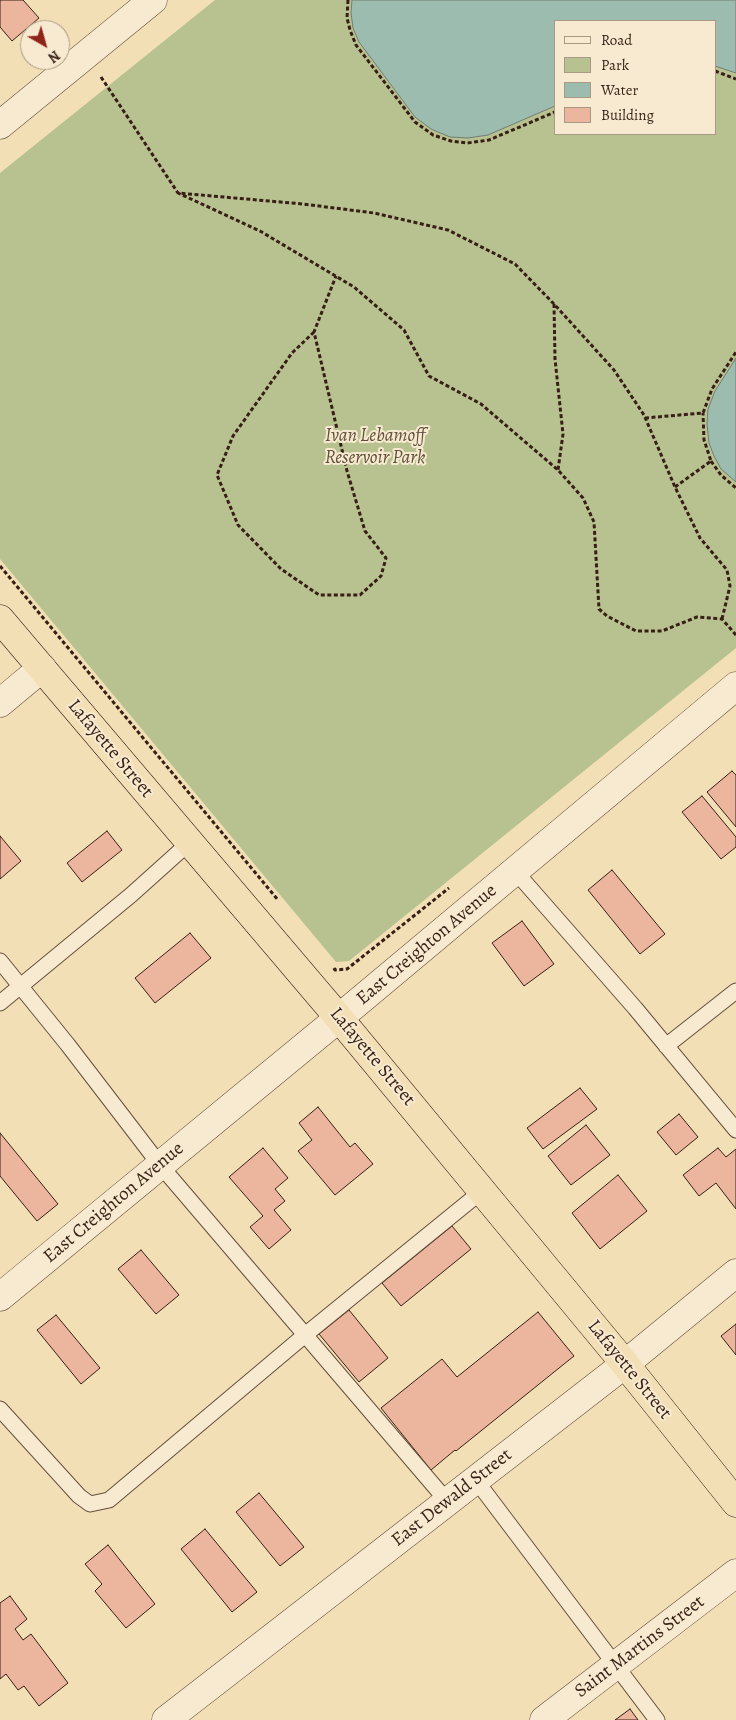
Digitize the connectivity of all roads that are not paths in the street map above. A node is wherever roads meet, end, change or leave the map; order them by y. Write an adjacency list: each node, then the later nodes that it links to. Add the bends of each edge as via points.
1 (153, 0): 2 (street)
2 (0, 124)
3 (0, 619): 4 (highway, Lafayette Street)
4 (42, 668): 6 (street); 7 (highway, Lafayette Street)
5 (736, 686): 8 (street, East Creighton Avenue)
6 (0, 703)
7 (190, 842): 10 (lane); 13 (highway, Lafayette Street)
8 (515, 871): 13 (street, East Creighton Avenue); 14 (lane)
9 (0, 961): 10 (lane)
10 (21, 986): 12 (lane); 16 (lane)
11 (736, 991): 14 (lane)
12 (0, 1003)
13 (339, 1018): 16 (street, East Creighton Avenue); 17 (highway, Lafayette Street)
14 (666, 1046): 15 (lane)
15 (736, 1130)
16 (160, 1165): 19 (street, East Creighton Avenue); 20 (lane)
17 (482, 1191): 20 (lane); 21 (highway, Lafayette Street)
18 (736, 1273): 21 (street, East Dewald Street)
19 (0, 1297)
20 (305, 1335): 22 (lane, via 109,1500 90,1504 79,1496); 24 (lane)
21 (624, 1364): 23 (street, East Dewald Street); 25 (highway, Lafayette Street)
22 (0, 1409)
23 (475, 1479): 24 (street, East Dewald Street); 27 (lane)
24 (447, 1502): 28 (street, East Dewald Street)
25 (736, 1502)
26 (736, 1573): 27 (street, Saint Martins Street)
27 (617, 1664): 29 (street, Saint Martins Street); 30 (lane)
28 (166, 1720)
29 (544, 1720)
30 (657, 1720)

